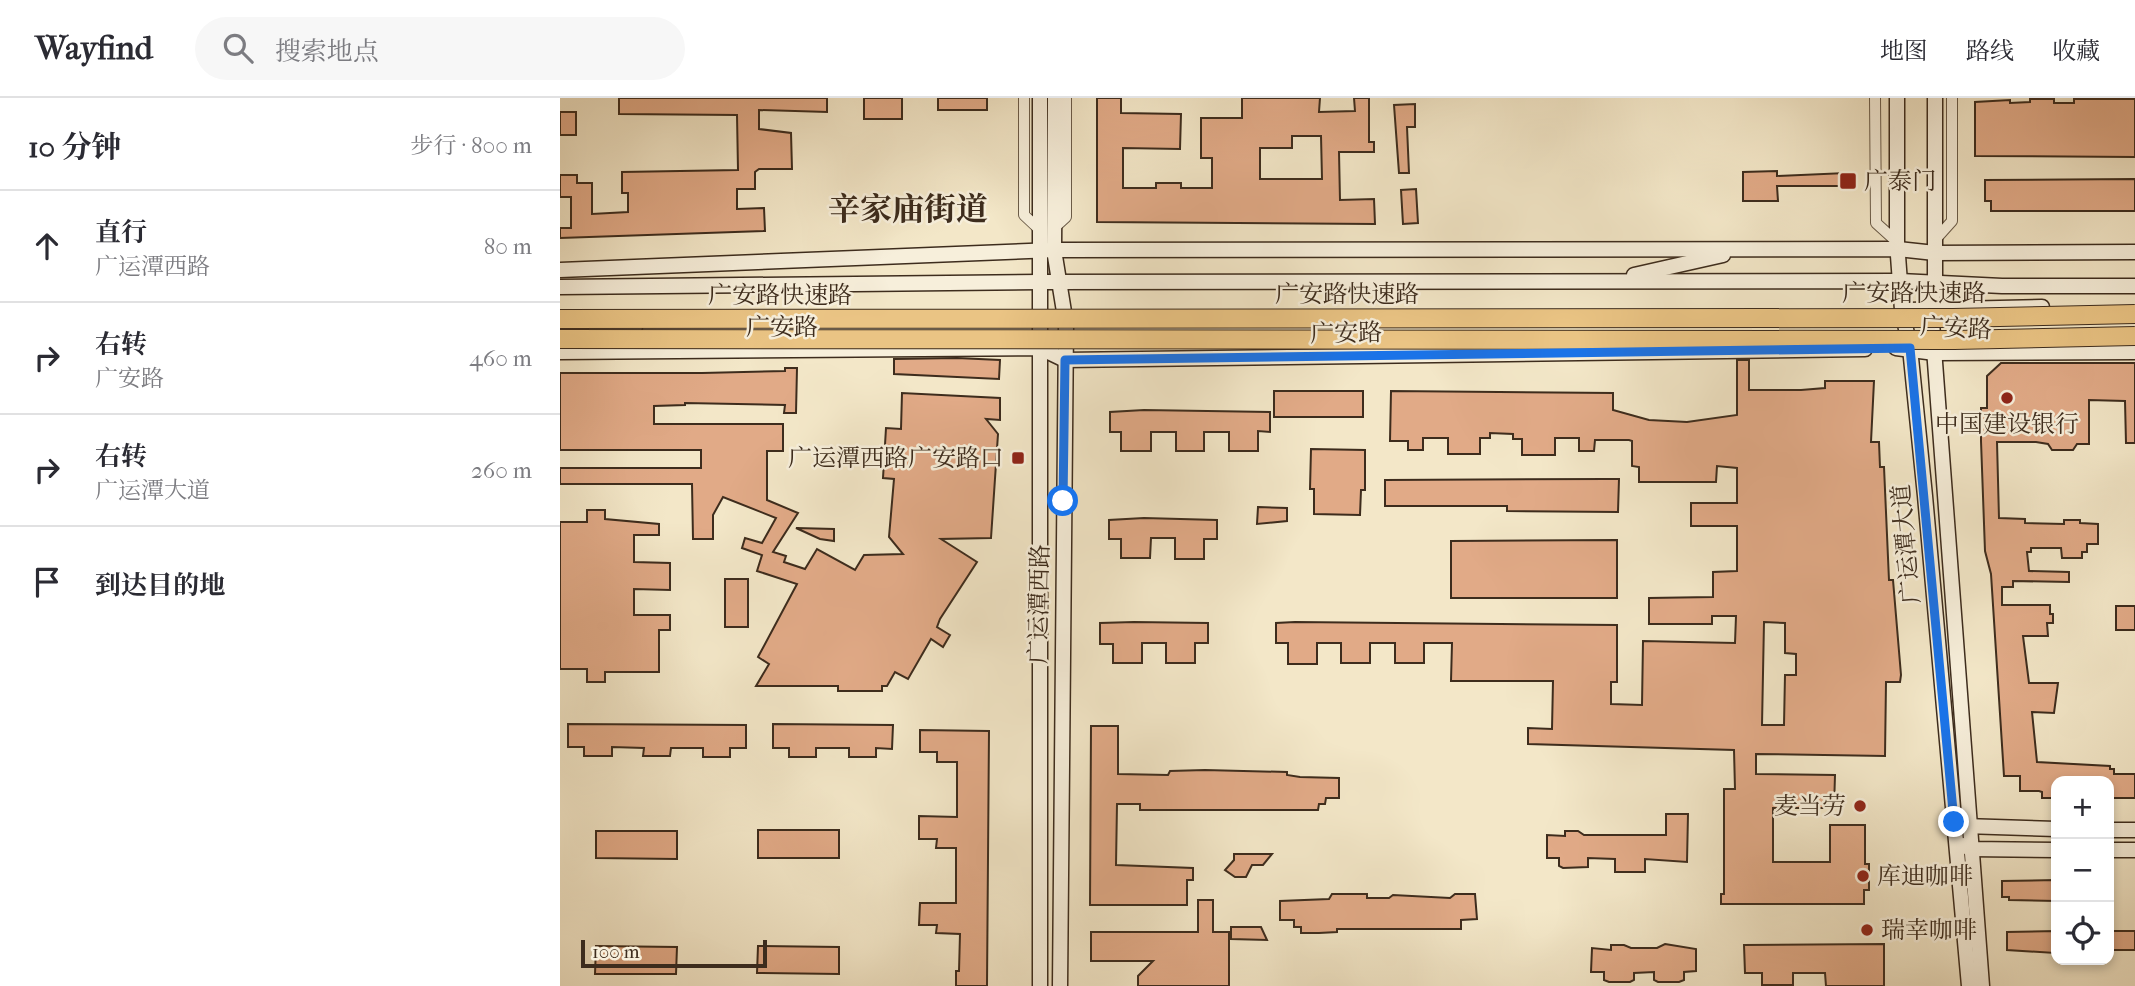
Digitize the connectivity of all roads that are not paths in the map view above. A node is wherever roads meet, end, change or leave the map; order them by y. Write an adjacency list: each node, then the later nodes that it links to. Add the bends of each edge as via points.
1 (1024, 98): 9 (street, via 1024,215)
2 (1040, 98): 9 (main road, 广运潭西路)
3 (1055, 98): 9 (main road, 广运潭西路)
4 (1066, 98): 9 (street, via 1066,216)
5 (1875, 98): 10 (street, via 1876,223)
6 (1897, 98): 10 (main road, 广运潭大道)
7 (1935, 98): 11 (main road, 广运潭大道)
8 (1952, 98): 11 (street, via 1952,221)
9 (1047, 230): 13 (main road, 广运潭西路)
10 (1898, 246): 11 (main road); 12 (main road); 17 (main road, 广运潭大道)
11 (1934, 246): 14 (main road); 20 (main road, 广运潭大道)
12 (1752, 249): 13 (main road); 16 (main road)
13 (1047, 250): 15 (main road); 18 (main road, 广运潭西路); 19 (main road, 广运潭西路)
14 (2135, 252)
15 (560, 270)
16 (1606, 281): 17 (main road); 19 (main road)
17 (1900, 281): 20 (main road); 25 (main road, 广运潭大道)
18 (1040, 282): 19 (main road); 22 (main road); 28 (main road, 广运潭西路)
19 (1057, 282): 29 (main road, 广运潭西路)
20 (1935, 282): 21 (main road); 24 (main road, 广运潭大道)
21 (2135, 286)
22 (560, 287)
23 (2135, 306): 24 (main road)
24 (1931, 309): 25 (main road); 36 (main road, 广运潭大道)
25 (1902, 310): 29 (main road); 33 (main road, 广运潭大道)
26 (2135, 314): 27 (highway, 广安路快速路, bridge)
27 (560, 319)
28 (1041, 324): 29 (main road); 30 (main road, via 625,327); 32 (main road, 广运潭西路)
29 (1066, 324): 37 (main road, 广运潭西路)
30 (560, 337): 31 (highway, 广安路快速路, bridge)
31 (2135, 337)
32 (1040, 348): 34 (main road, 广安路); 37 (main road, 广安路); 48 (main road, 广运潭西路)
33 (1910, 348): 36 (main road, 广安路); 37 (main road, 广安路); 38 (main road, 广运潭大道)
34 (560, 352)
35 (2135, 352): 36 (main road, 广安路)
36 (1935, 354): 39 (main road, 广运潭大道)
37 (1065, 360): 49 (main road, 广运潭西路)
38 (1954, 822): 39 (main road); 43 (main road, 广运潭大道)
39 (1970, 829): 40 (main road); 44 (main road, 广运潭大道)
40 (2051, 829)
41 (2114, 830): 42 (main road)
42 (2135, 830)
43 (1956, 840): 44 (main road); 50 (main road, 广运潭大道)
44 (1970, 849): 45 (main road); 51 (main road, 广运潭大道)
45 (2051, 850)
46 (2114, 850): 47 (main road)
47 (2135, 850)
48 (1040, 986)
49 (1060, 986)
50 (1969, 986)
51 (1982, 986)

